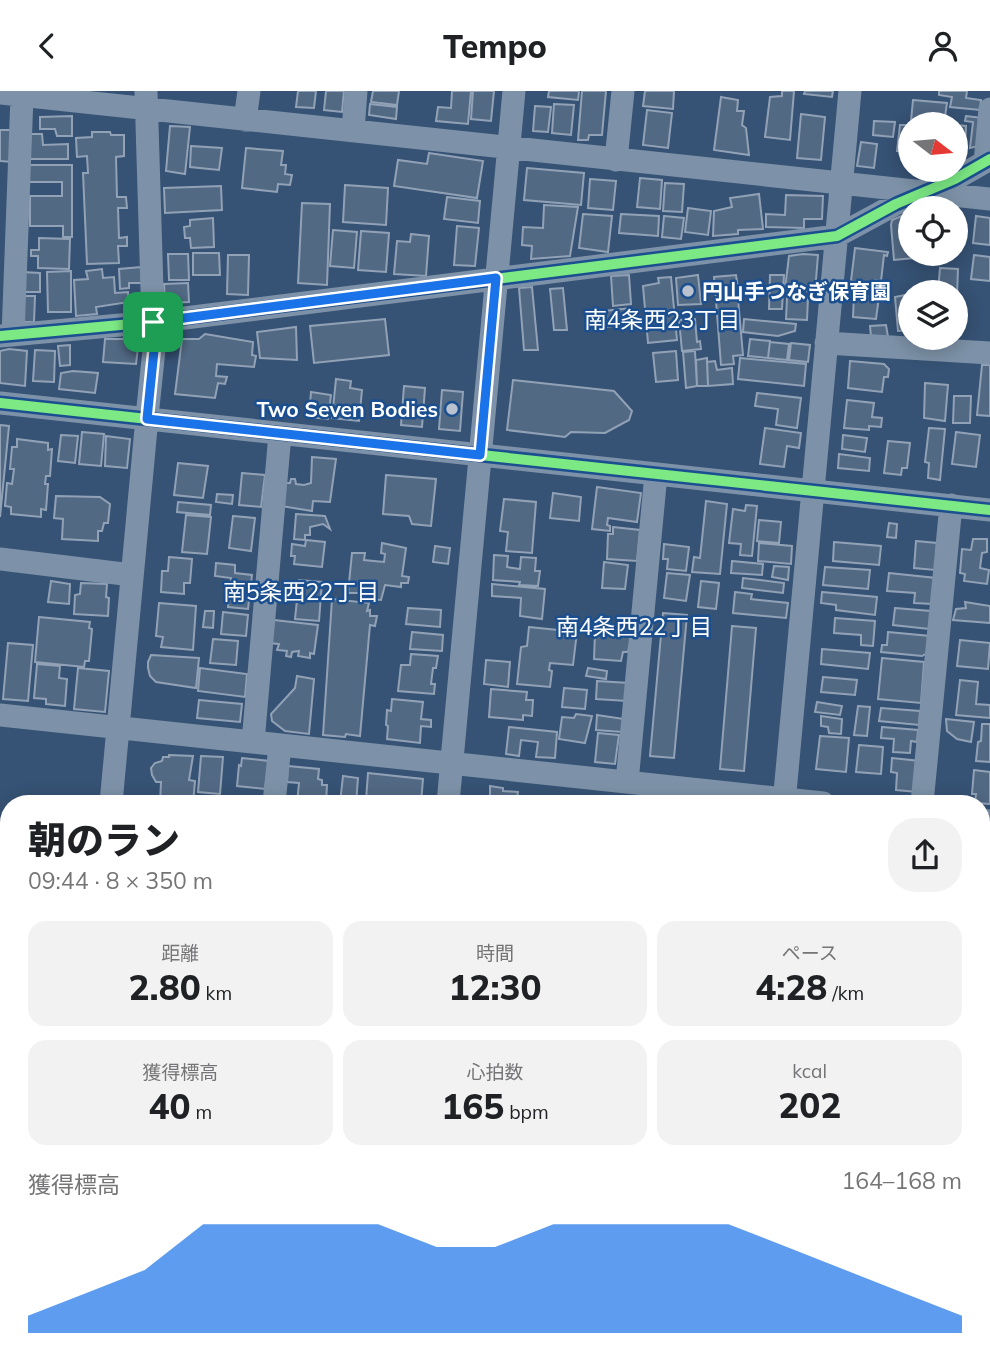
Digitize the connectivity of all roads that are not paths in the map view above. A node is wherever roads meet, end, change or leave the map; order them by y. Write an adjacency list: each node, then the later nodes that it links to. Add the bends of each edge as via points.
1 (249, 91): 9 (street)
2 (356, 91): 10 (street)
3 (514, 91): 11 (street)
4 (623, 91): 12 (street)
5 (850, 91): 14 (street)
6 (11, 95): 7 (street); 20 (street)
7 (146, 100): 9 (street); 19 (street)
8 (990, 109): 13 (street)
9 (246, 120): 10 (street)
10 (353, 131): 11 (street)
11 (508, 148): 12 (street); 18 (street)
12 (616, 159): 14 (street)
13 (987, 160): 15 (street)
14 (841, 184): 15 (street); 17 (street)
15 (926, 191): 16 (street); 17 (street)
16 (990, 199)
17 (837, 236): 18 (street); 21 (street)
18 (496, 278): 19 (street); 26 (street)
19 (153, 322): 20 (street); 24 (street, via 156,331)
20 (7, 336)
21 (827, 344): 22 (street); 28 (street)
22 (990, 353)
23 (0, 403): 24 (street)
24 (147, 419): 25 (street); 32 (street)
25 (280, 434): 26 (street); 35 (street)
26 (480, 455): 27 (street); 37 (street)
27 (656, 474): 28 (street); 38 (street)
28 (813, 491): 29 (street); 44 (street)
29 (951, 505): 30 (street); 45 (street)
30 (990, 509)
31 (0, 559): 32 (street)
32 (132, 575): 34 (street)
33 (0, 715): 34 (street)
34 (118, 728): 35 (street); 40 (street)
35 (253, 742): 36 (street)
36 (280, 745): 37 (street); 41 (street)
37 (452, 764): 38 (street); 42 (street)
38 (627, 782): 39 (street)
39 (655, 794): 43 (street)
40 (112, 795)
41 (275, 795)
42 (449, 795)
43 (673, 795)
44 (785, 795)
45 (923, 795)

